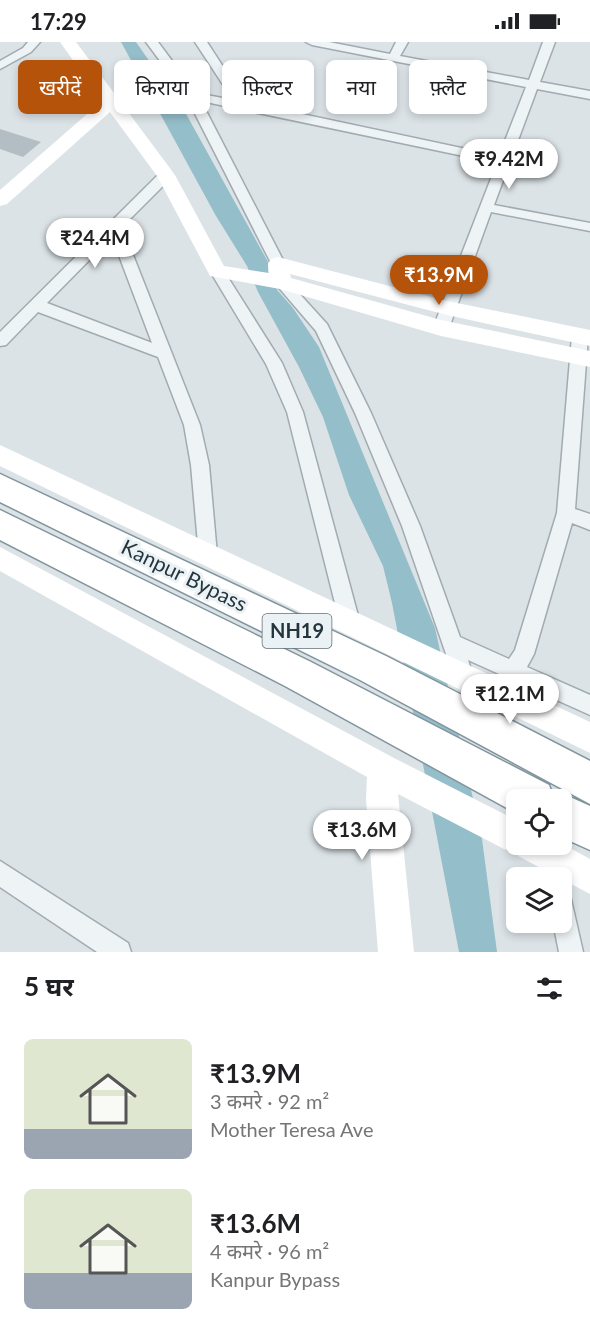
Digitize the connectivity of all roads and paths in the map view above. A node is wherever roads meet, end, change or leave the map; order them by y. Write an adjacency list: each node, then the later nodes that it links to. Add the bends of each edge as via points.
1 (34, 42): 10 (street)
2 (153, 42): 9 (street)
3 (201, 42): 11 (street)
4 (312, 42): 8 (street)
5 (402, 42): 8 (street)
6 (549, 42): 12 (street)
7 (64, 43): 14 (street)
8 (393, 58): 12 (street)
9 (165, 60)
10 (0, 66)
11 (222, 74)
12 (532, 86): 13 (street); 18 (street)
13 (590, 95)
14 (111, 102): 15 (street); 19 (street); 20 (street)
15 (114, 102)
16 (199, 114): 25 (street)
17 (284, 114): 18 (street)
18 (503, 161): 21 (street)
19 (166, 175): 22 (street); 24 (street)
20 (0, 200)
21 (485, 207): 23 (street); 27 (street)
22 (114, 226): 26 (street); 30 (street)
23 (590, 227)
24 (226, 273): 25 (street); 38 (street, via 295,412)
25 (277, 276): 27 (street); 39 (street, via 321,328 363,413 411,526)
26 (36, 305): 28 (street); 30 (street)
27 (444, 318): 29 (street)
28 (0, 341)
29 (585, 347): 33 (street)
30 (164, 353): 36 (street, via 192,425 200,465)
31 (0, 455): 36 (street)
32 (0, 487): 44 (highway, Kanpur Bypass / NH19, via 373,668)
33 (566, 513): 34 (street); 40 (street, via 524,654)
34 (590, 522)
35 (0, 524): 45 (highway, Kanpur Bypass / NH19, via 298,674)
36 (208, 555): 38 (street)
37 (0, 558): 43 (street)
38 (350, 623): 39 (street)
39 (455, 663): 40 (street); 42 (street)
40 (514, 669): 41 (street)
41 (590, 705)
42 (590, 738)
43 (394, 775): 48 (street); 54 (street, via 382,799)
44 (590, 783)
45 (513, 789)
46 (572, 820): 47 (highway)
47 (590, 829)
48 (506, 832)
49 (544, 858): 51 (street)
50 (0, 873): 53 (street)
51 (590, 877)
52 (568, 933): 55 (street)
53 (119, 952)
54 (396, 952)
55 (572, 952)

